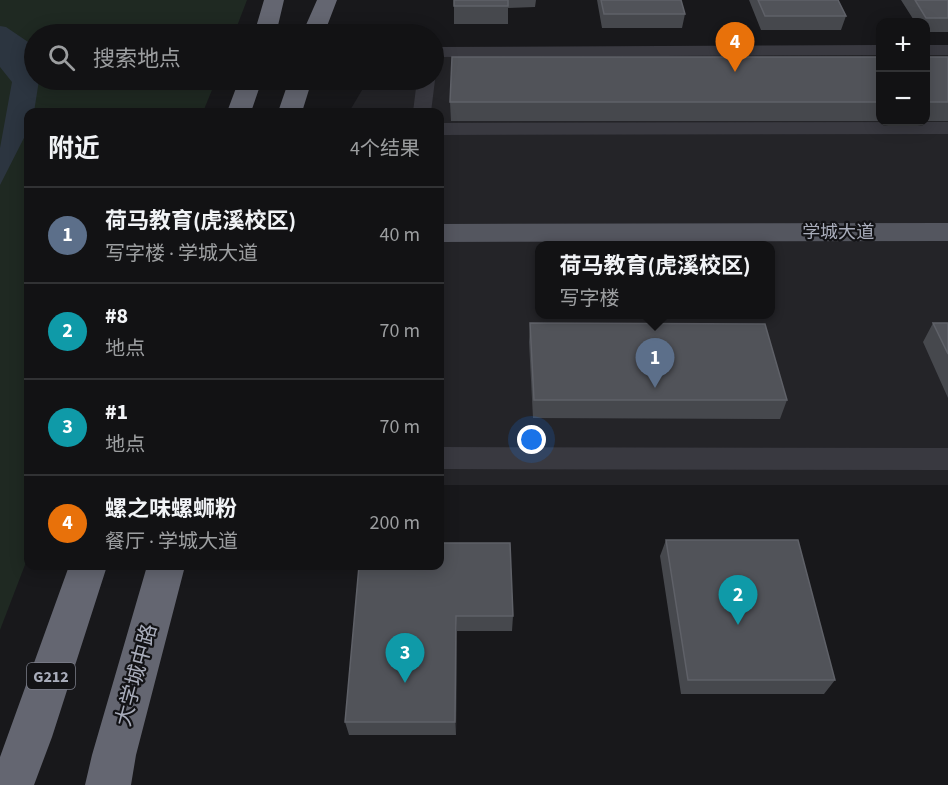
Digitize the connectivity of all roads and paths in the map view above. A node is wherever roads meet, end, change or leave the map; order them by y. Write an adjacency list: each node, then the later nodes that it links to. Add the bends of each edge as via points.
1 (274, 0): 3 (highway)
2 (327, 0): 4 (highway)
3 (268, 24)
4 (317, 24)
5 (876, 50): 8 (lane)
6 (930, 50): 7 (lane)
7 (948, 50)
8 (444, 52)
9 (247, 90): 12 (highway)
10 (297, 90): 13 (highway)
11 (425, 90): 14 (lane)
12 (240, 108)
13 (291, 108)
14 (423, 108)
15 (948, 128): 16 (lane)
16 (444, 129)
17 (444, 215): 18 (main road, 学城大道)
18 (948, 215)
19 (948, 232): 20 (main road, 学城大道)
20 (444, 233)
21 (444, 458): 22 (lane)
22 (948, 459)
23 (87, 570): 25 (highway, G212)
24 (165, 570): 26 (highway, 大学城中路)
25 (11, 785)
26 (108, 785)

